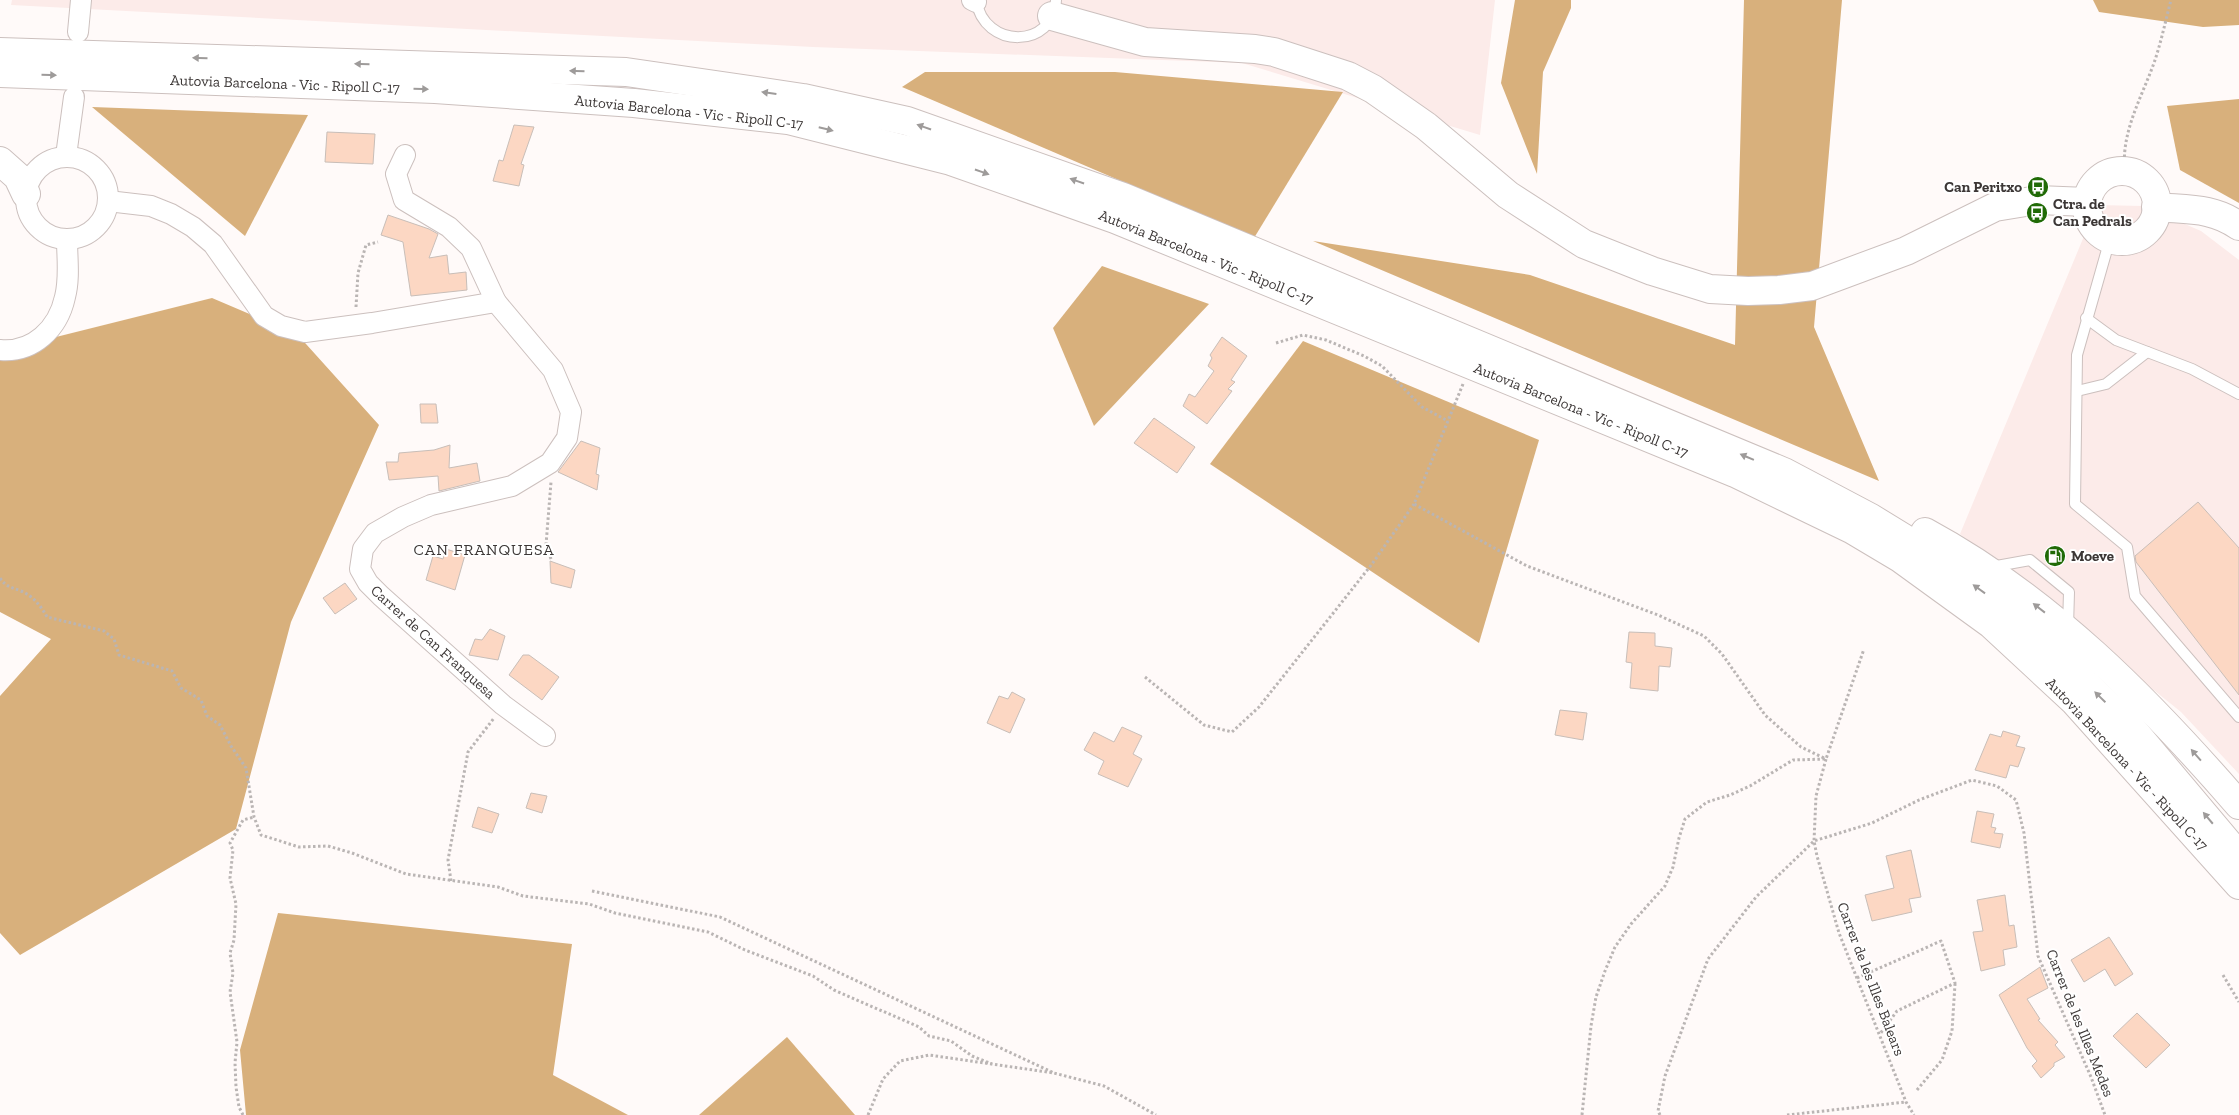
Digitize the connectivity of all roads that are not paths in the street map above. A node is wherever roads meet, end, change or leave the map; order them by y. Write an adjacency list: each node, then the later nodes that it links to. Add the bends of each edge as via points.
1 (81, 0): 4 (street)
2 (975, 0): 3 (lane, via 986,25 1009,37 1022,38 1034,34 1045,26)
3 (1054, 8): 13 (main road, via 1145,42 1274,52 1348,76 1373,89 1426,126 1508,195 1584,244 1652,271 1710,289 1763,291 1812,286 1906,251 1995,207 2038,200)
4 (78, 32)
5 (0, 52): 24 (main road, Autovia Barcelona - Vic - Ripoll C-17, one-way to 5, via 1123,197 907,121 803,98 626,72)
6 (0, 73): 29 (main road, Autovia Barcelona - Vic - Ripoll C-17, one-way to 29, via 435,89 634,103 788,120 951,161 1115,219 1735,473 1853,530 1900,558 1991,624 2074,701)
7 (74, 97): 9 (street)
8 (405, 155): 18 (street, Carrer de Can Franquesa, via 396,174 404,200 449,227 471,248)
9 (66, 156): 11 (street, via 39,168 30,180); 12 (street, via 79,158 97,170 107,187)
10 (0, 160): 11 (main road, via 18,177)
11 (26, 194): 16 (street, via 28,211 37,226 50,236)
12 (108, 201): 16 (street, via 99,224 79,238); 18 (street, via 151,206 193,227 213,244 264,316 281,326 305,332)
13 (2087, 202): 14 (main road, via 2098,181 2113,173 2125,172 2145,180 2153,192); 17 (main road, via 2092,224)
14 (2156, 206): 15 (main road, via 2200,209); 17 (main road, via 2153,221 2144,233 2131,240)
15 (2239, 226)
16 (66, 239): 20 (street, via 68,275 65,298 57,318 28,348)
17 (2110, 239): 19 (lane)
18 (496, 302): 26 (street, Carrer de Can Franquesa, via 553,370 571,412 567,438 550,464 512,486 431,505 375,532 363,549 360,569 368,583 503,705)
19 (2086, 318): 21 (lane, via 2116,340); 22 (lane, via 2077,354)
20 (0, 350)
21 (2147, 352): 22 (lane, via 2106,384); 23 (lane)
22 (2077, 391): 25 (lane, via 2075,504 2127,546 2135,596)
23 (2239, 394)
24 (1784, 472): 27 (main road, one-way to 24, via 2181,738 2094,651 1988,568 1818,474); 28 (main road, Autovia Barcelona - Vic - Ripoll C-17, one-way to 24, via 2128,724 2036,636 1985,593 1933,556 1871,518)
25 (2239, 717)
26 (545, 736)
27 (2239, 805)
28 (2239, 856)
29 (2239, 885)

